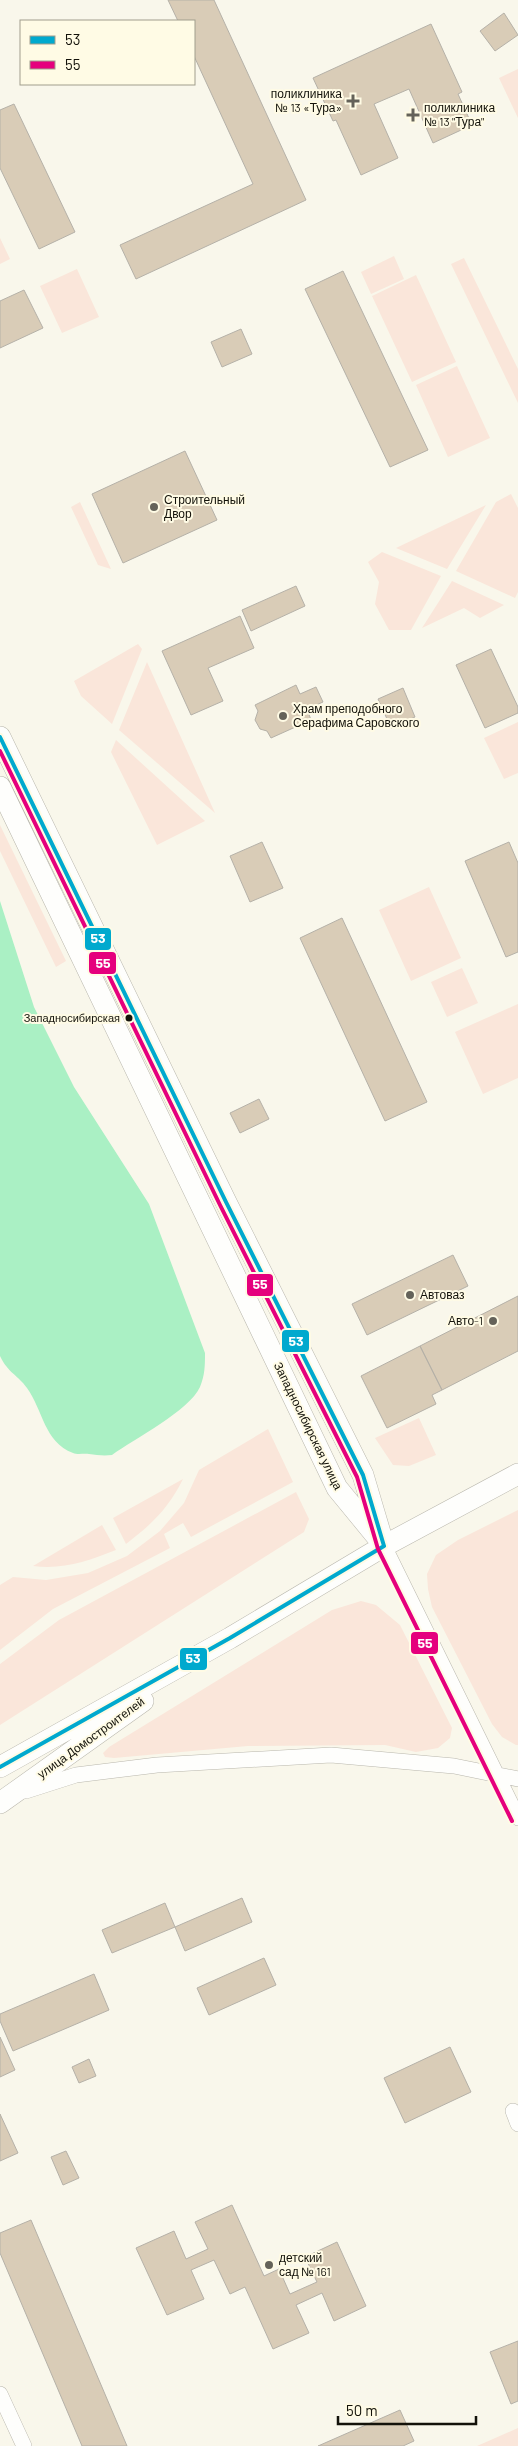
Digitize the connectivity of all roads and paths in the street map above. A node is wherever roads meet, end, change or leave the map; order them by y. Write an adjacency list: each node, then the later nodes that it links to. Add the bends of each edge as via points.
1 (0, 737): 4 (main road, via 200,1150 363,1475)
2 (0, 787): 4 (main road, Западносибирская улица, via 337,1488)
3 (518, 1474): 4 (main road, улица Домостроителей)
4 (384, 1546): 5 (main road, улица Домостроителей); 7 (street)
5 (230, 1638): 6 (main road, улица Домостроителей); 9 (main road, улица Домостроителей)
6 (0, 1767)
7 (498, 1775): 8 (street); 9 (street, via 454,1766 331,1755 157,1765 76,1775); 10 (street)
8 (518, 1779)
9 (3, 1801)
10 (518, 1818)
11 (0, 2394): 12 (street)
12 (24, 2446)

